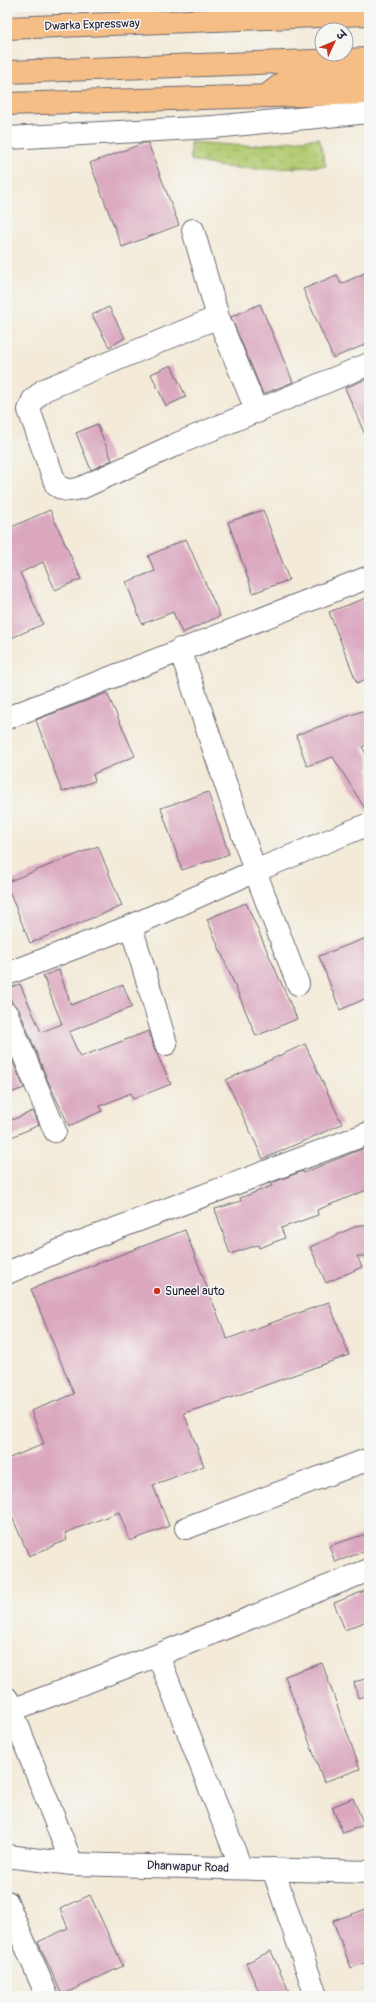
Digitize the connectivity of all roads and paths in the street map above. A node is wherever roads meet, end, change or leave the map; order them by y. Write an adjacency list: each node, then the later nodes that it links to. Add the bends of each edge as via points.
1 (369, 14): 2 (main road, Dwarka Expressway)
2 (7, 28)
3 (369, 59): 4 (main road)
4 (7, 72)
5 (369, 76): 7 (main road, via 291,77)
6 (369, 93): 7 (main road)
7 (266, 96): 8 (main road)
8 (7, 104)
9 (369, 112): 10 (street, via 213,127)
10 (7, 138)
11 (193, 230): 12 (street)
12 (218, 317): 14 (street); 14 (street, via 44,390 33,400 29,410 56,485 70,491 81,488 177,444)
13 (369, 364): 14 (street)
14 (257, 412)
15 (369, 577): 16 (street)
16 (180, 649): 17 (street); 19 (street)
17 (9, 712)
18 (369, 824): 19 (street)
19 (256, 871): 20 (street); 22 (street)
20 (131, 926): 21 (street); 24 (street)
21 (7, 974)
22 (298, 984)
23 (7, 1014): 25 (street)
24 (166, 1044)
25 (55, 1131)
26 (369, 1133): 27 (street, via 70,1246)
27 (7, 1273)
28 (369, 1459): 29 (street)
29 (186, 1528)
30 (369, 1570): 31 (street)
31 (158, 1655): 32 (street); 35 (street)
32 (9, 1704): 34 (street)
33 (7, 1856): 34 (street, Dhanwapur Road)
34 (72, 1864): 35 (street, Dhanwapur Road)
35 (241, 1868): 36 (street, Dhanwapur Road)
36 (273, 1869): 37 (street, Dhanwapur Road); 40 (street)
37 (369, 1872)
38 (7, 1902): 39 (street)
39 (47, 1996)
40 (316, 1996)

